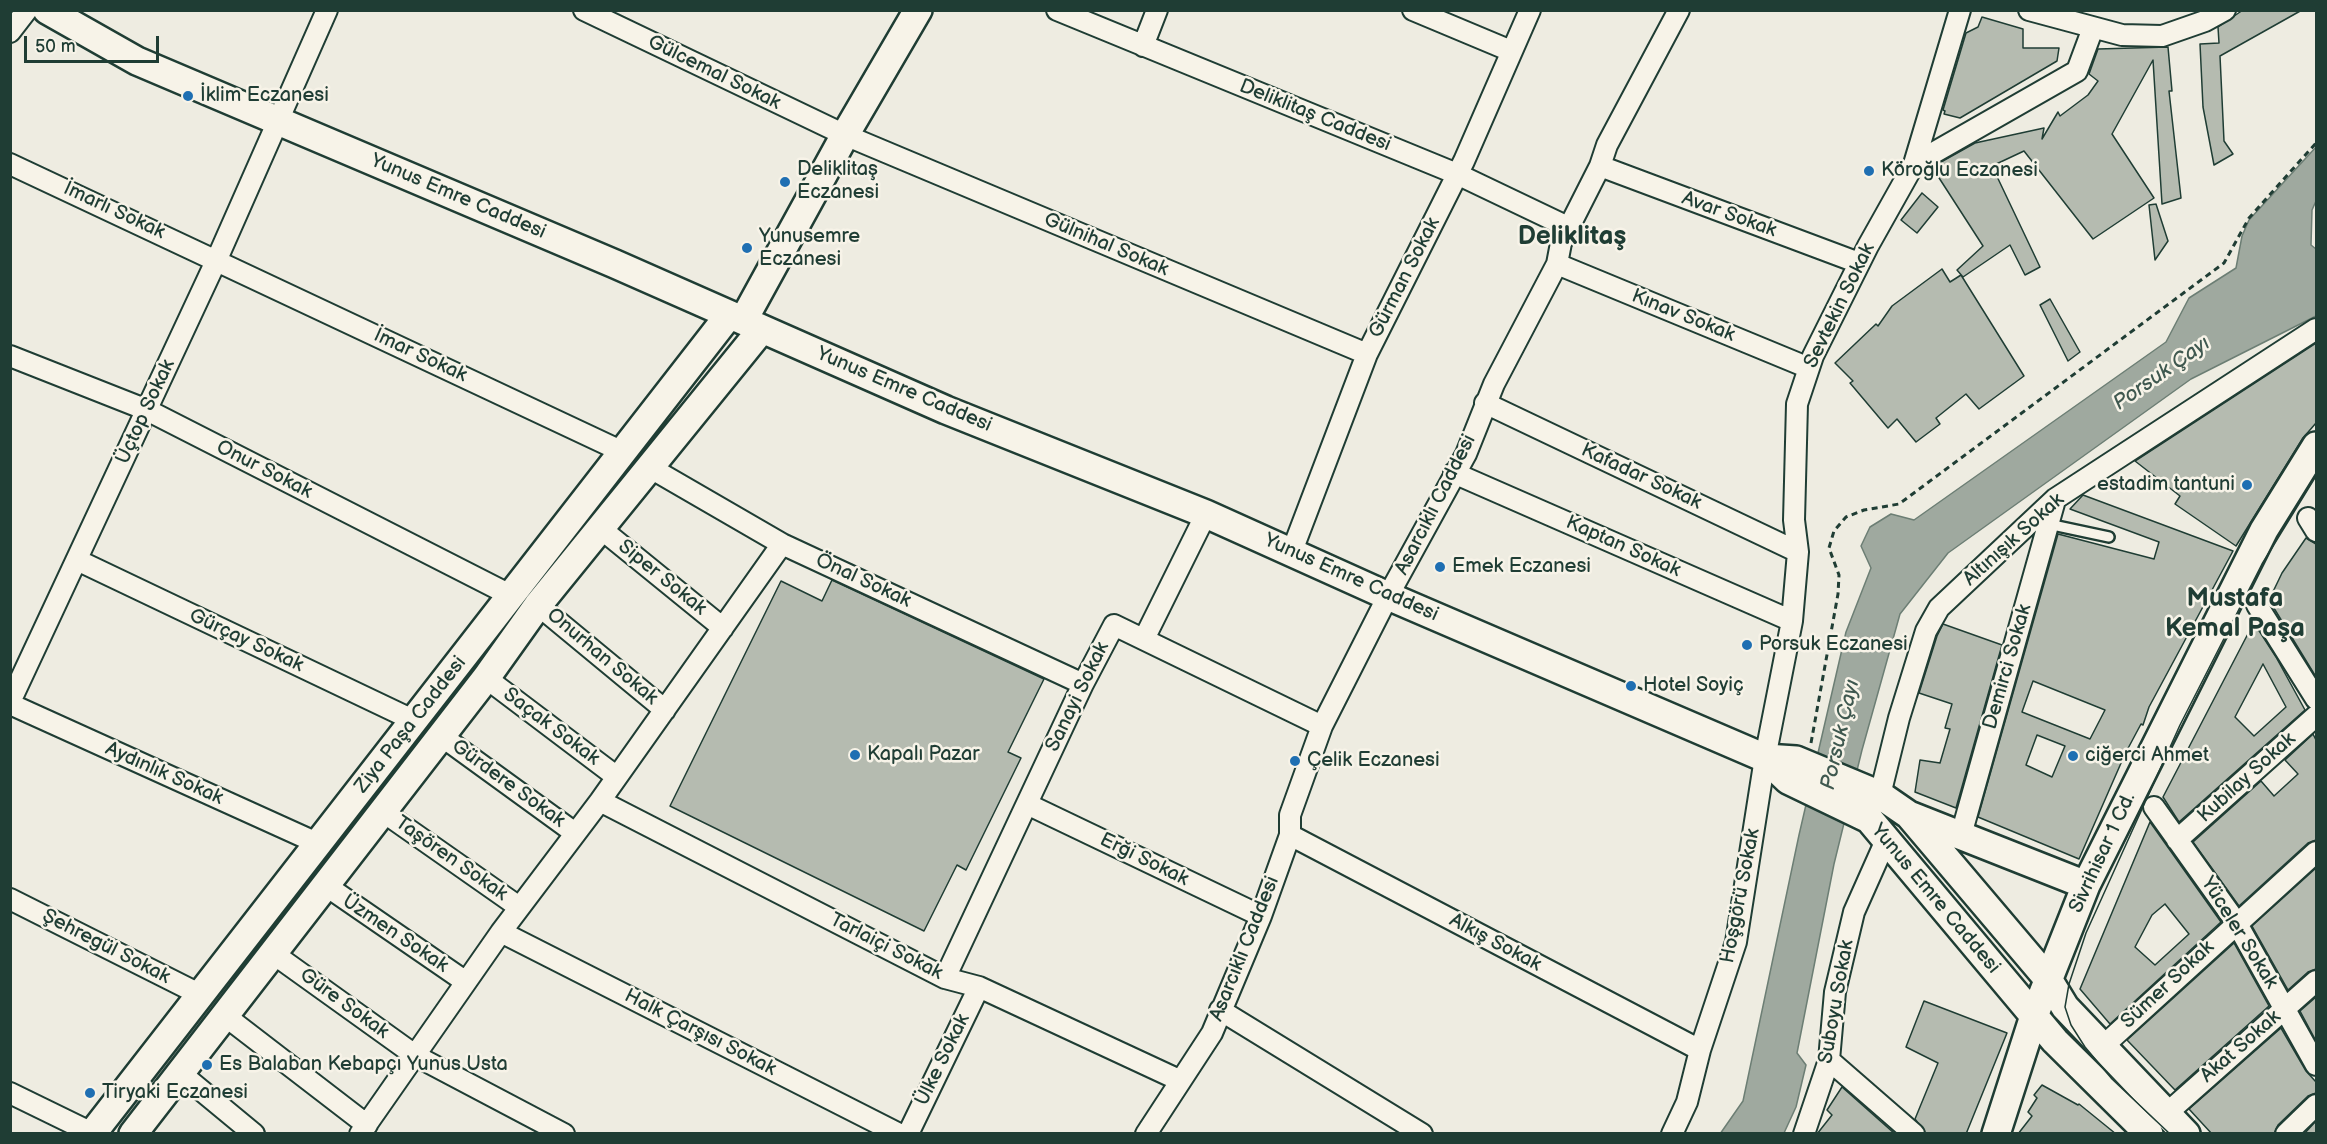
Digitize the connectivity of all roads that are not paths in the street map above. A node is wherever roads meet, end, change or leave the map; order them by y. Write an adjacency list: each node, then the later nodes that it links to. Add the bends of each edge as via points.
1 (27, 10): 15 (street)
2 (47, 10): 18 (main road, Yunus Emre Caddesi, via 137,61)
3 (327, 10): 18 (street, Üçtop Sokak)
4 (584, 10): 19 (street, Gülcemal Sokak)
5 (918, 10): 19 (main road, Ziya Paşa Caddesi)
6 (1057, 10): 16 (street, Deliklitaş Caddesi)
7 (1156, 10): 16 (street)
8 (1413, 10): 17 (street)
9 (1530, 10): 17 (street, Gürman Sokak)
10 (1680, 10): 22 (street, Asarcıklı Caddesi)
11 (1960, 10): 21 (street, Sevtekin Sokak)
12 (2030, 10): 14 (street)
13 (2225, 10): 14 (street, via 2162,36 2122,35)
14 (2093, 28): 21 (street, via 2077,70)
15 (10, 32)
16 (1143, 46): 23 (street, Deliklitaş Caddesi)
17 (1511, 51): 23 (street, Gürman Sokak)
18 (279, 122): 25 (street, Üçtop Sokak); 28 (main road, Yunus Emre Caddesi)
19 (845, 135): 28 (main road, Ziya Paşa Caddesi); 30 (street, Gülnihal Sokak)
20 (10, 164): 25 (street, İmarlı Sokak)
21 (1914, 164): 26 (street, Sevtekin Sokak)
22 (1600, 166): 24 (street, Asarcıklı Caddesi); 26 (street, Avar Sokak)
23 (1457, 174): 24 (street, Deliklitaş Caddesi); 30 (street, Gürman Sokak)
24 (1570, 228): 27 (street, Asarcıklı Caddesi)
25 (217, 259): 34 (street, Üçtop Sokak); 35 (street, İmar Sokak)
26 (1859, 263): 32 (street, Sevtekin Sokak)
27 (1557, 264): 32 (street, Kınav Sokak); 33 (street, Asarcıklı Caddesi)
28 (745, 321): 35 (main road, Ziya Paşa Caddesi); 37 (main road, Ziya Paşa Caddesi); 40 (main road, Yunus Emre Caddesi, via 946,410)
29 (2316, 329): 39 (street, Altınışık Sokak)
30 (1367, 354): 45 (street, Gürman Sokak)
31 (10, 356): 34 (street, Onur Sokak)
32 (1809, 368): 46 (street, Sevtekin Sokak, via 1797,404 1794,520)
33 (1485, 403): 38 (street, Asarcıklı Caddesi, via 1466,454); 46 (street, Kafadar Sokak)
34 (147, 410): 47 (street, Üçtop Sokak); 48 (street, Onur Sokak)
35 (623, 452): 48 (main road, Ziya Paşa Caddesi)
36 (2314, 452): 80 (main road, Sivrihisar 1 Cd., via 2264,530)
37 (649, 467): 42 (main road, Ziya Paşa Caddesi); 44 (street, Önal Sokak)
38 (1454, 473): 49 (street, Asarcıklı Caddesi); 52 (street, Kaptan Sokak)
39 (2055, 499): 41 (street, Demirci Sokak); 66 (street, Altınışık Sokak, via 1939,608 1926,631)
40 (1206, 514): 45 (main road, Yunus Emre Caddesi); 54 (street)
41 (2048, 524): 43 (lane); 74 (street, Demirci Sokak)
42 (600, 528): 50 (main road, Ziya Paşa Caddesi); 53 (street, Siper Sokak)
43 (2109, 537)
44 (782, 544): 53 (street); 56 (street, Önal Sokak)
45 (1292, 550): 49 (main road, Yunus Emre Caddesi)
46 (1798, 552): 52 (street, Sevtekin Sokak)
47 (77, 560): 58 (street, Üçtop Sokak); 61 (street, Gürçay Sokak)
48 (512, 596): 61 (main road, Ziya Paşa Caddesi)
49 (1388, 596): 62 (street, Asarcıklı Caddesi); 64 (main road, Yunus Emre Caddesi)
50 (538, 604): 55 (main road, Ziya Paşa Caddesi); 59 (street, Onurhan Sokak)
51 (2257, 605): 57 (street)
52 (1792, 621): 64 (street, Sevtekin Sokak)
53 (723, 628): 59 (street)
54 (1144, 639): 56 (street, Sanayi Sokak, via 1114,625); 62 (street, Sanayi Sokak)
55 (486, 678): 63 (main road, Ziya Paşa Caddesi); 65 (street, Saçak Sokak)
56 (1083, 684): 68 (street, Sanayi Sokak)
57 (2316, 699)
58 (10, 703): 77 (street, Aydınlık Sokak)
59 (665, 710): 65 (street)
60 (2316, 716): 76 (street, Kubilay Sokak)
61 (415, 721): 77 (main road, Ziya Paşa Caddesi)
62 (1322, 726): 73 (street, Asarcıklı Caddesi, via 1290,815)
63 (440, 735): 70 (main road, Ziya Paşa Caddesi); 72 (street, Gürdere Sokak)
64 (1765, 758): 66 (main road, Yunus Emre Caddesi, via 1796,760); 75 (main road, Yunus Emre Caddesi, via 1788,780 1869,819); 98 (street, Hoşgörü Sokak, via 1736,942)
65 (617, 777): 67 (street)
66 (1880, 795): 71 (main road, Yunus Emre Caddesi)
67 (600, 801): 72 (street); 87 (street, Tarlaiçi Sokak)
68 (1027, 804): 83 (street, Erği Sokak); 87 (street, Sanayi Sokak)
69 (2154, 807): 76 (street, Yüceler Sokak)
70 (382, 811): 79 (main road, Ziya Paşa Caddesi); 82 (street, Taşören Sokak)
71 (1909, 815): 74 (main road, Yunus Emre Caddesi); 88 (main road, Yunus Emre Caddesi)
72 (575, 833): 82 (street)
73 (1290, 836): 83 (street, Asarcıklı Caddesi); 98 (street, Alkış Sokak)
74 (1960, 836): 80 (main road, Yunus Emre Caddesi)
75 (1887, 838): 96 (main road, Yunus Emre Caddesi); 100 (street, Suboyu Sokak, via 1854,912 1835,992)
76 (2177, 840): 84 (street, Yüceler Sokak)
77 (317, 843): 92 (main road, Ziya Paşa Caddesi)
78 (2316, 852): 84 (street, Sümer Sokak)
79 (325, 885): 86 (main road, Ziya Paşa Caddesi); 90 (street, Üzmen Sokak)
80 (2086, 885): 88 (main road, Sivrihisar 1 Cd.)
81 (10, 899): 92 (street, Şehregül Sokak)
82 (519, 907): 85 (street)
83 (1261, 916): 94 (street, Asarcıklı Caddesi)
84 (2236, 922): 93 (street, Yüceler Sokak); 97 (street, Sümer Sokak)
85 (501, 932): 90 (street); 113 (street, Halk Çarşısı Sokak)
86 (271, 952): 95 (main road, Ziya Paşa Caddesi); 99 (street, Güre Sokak)
87 (945, 978): 91 (street, Tarlaiçi Sokak)
88 (2048, 979): 96 (main road, Sivrihisar 1 Cd.); 97 (main road, Yunus Emre Caddesi, via 2065,1007)
89 (2316, 981): 93 (street, Akat Sokak)
90 (466, 982): 99 (street)
91 (979, 987): 103 (street, Tarlaiçi Sokak); 114 (street, Ülke Sokak)
92 (201, 995): 110 (main road, Ziya Paşa Caddesi)
93 (2285, 1009): 101 (street, Yüceler Sokak); 106 (street, Akat Sokak)
94 (1220, 1010): 103 (street, Asarcıklı Caddesi, via 1212,1033); 115 (street)
95 (224, 1015): 102 (main road, Ziya Paşa Caddesi); 107 (street)
96 (2034, 1016): 106 (main road, Yunus Emre Caddesi); 119 (main road, Sivrihisar 1 Cd.)
97 (2101, 1048): 106 (main road, Yunus Emre Caddesi)
98 (1700, 1050): 116 (street, Hoşgörü Sokak, via 1687,1102)
99 (416, 1056): 107 (street); 112 (street, Güre Sokak)
100 (1829, 1060): 117 (street, Suboyu Sokak); 118 (street)
101 (2316, 1065)
102 (179, 1072): 108 (street); 111 (main road, Ziya Paşa Caddesi)
103 (1179, 1080): 109 (street, Asarcıklı Caddesi)
104 (10, 1093): 110 (street)
105 (2316, 1105): 121 (street)
106 (2157, 1124): 120 (main road)
107 (363, 1129)
108 (246, 1131)
109 (1150, 1132)
110 (92, 1133)
111 (133, 1134)
112 (564, 1134)
113 (899, 1134)
114 (908, 1134)
115 (1422, 1134)
116 (1672, 1134)
117 (1804, 1134)
118 (1914, 1134)
119 (1996, 1134)
120 (2186, 1134)
121 (2286, 1134)

